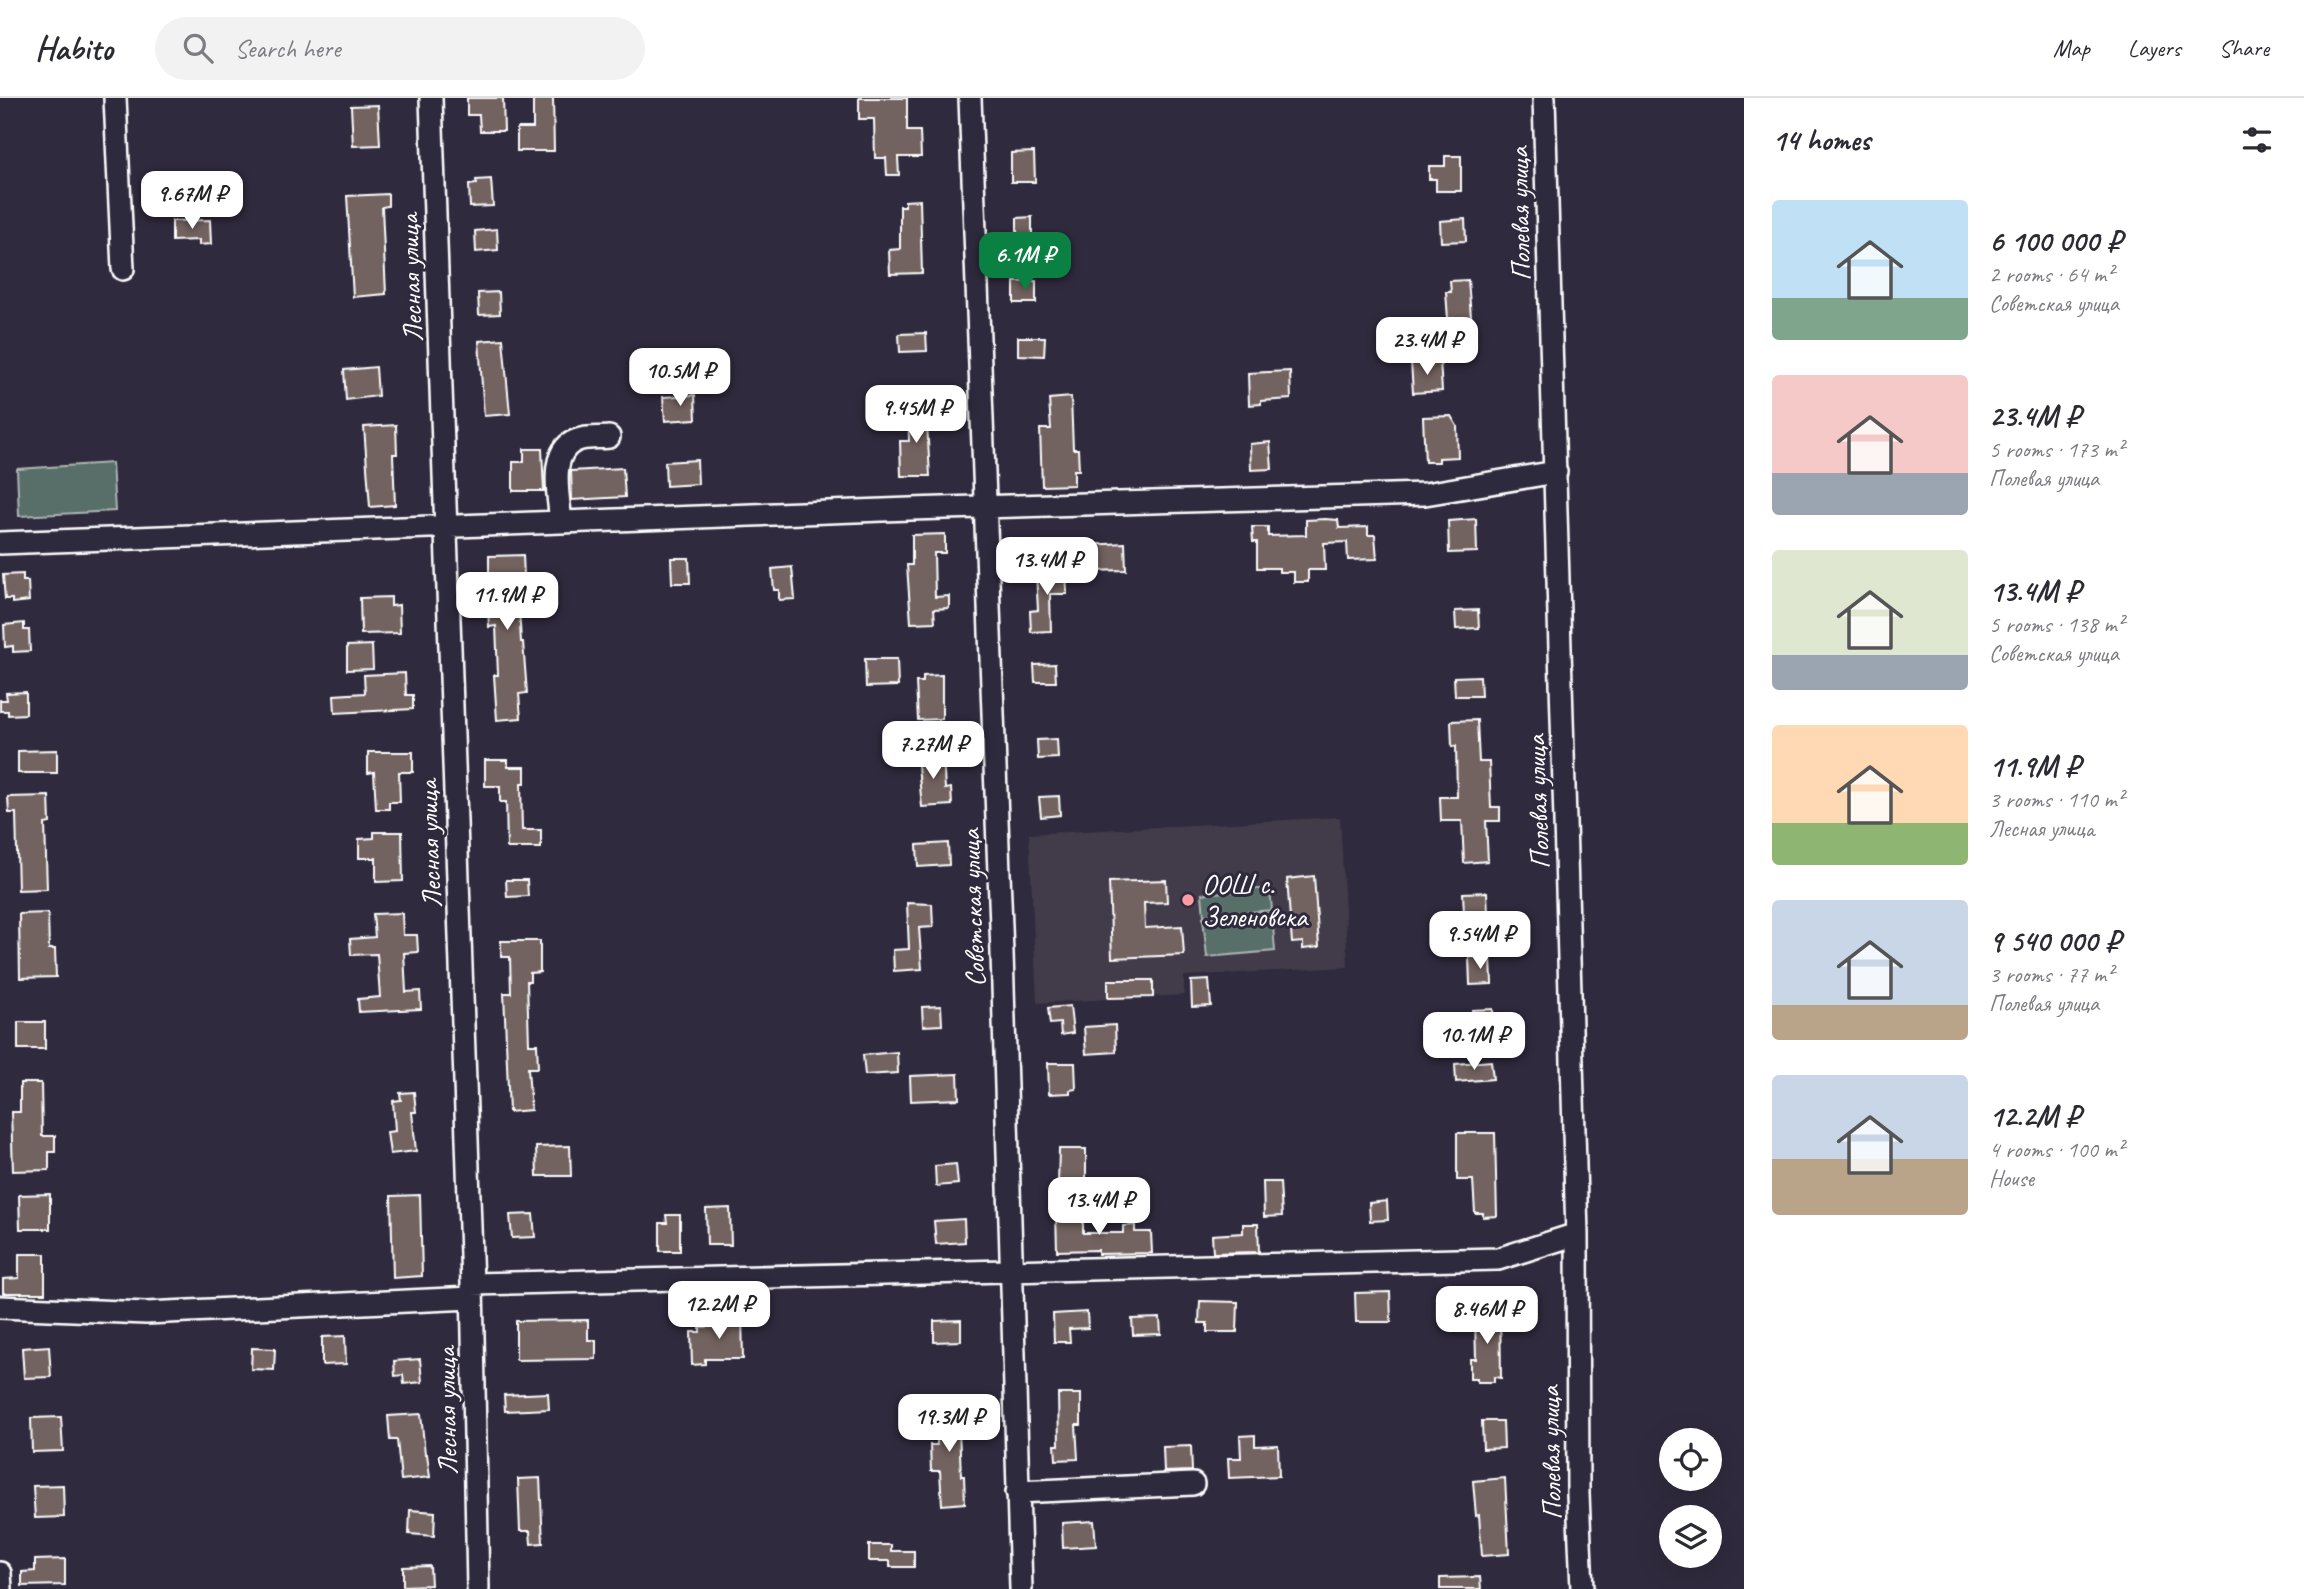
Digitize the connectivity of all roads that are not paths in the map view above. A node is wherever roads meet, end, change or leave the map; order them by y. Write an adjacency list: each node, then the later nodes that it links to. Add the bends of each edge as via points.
1 (115, 98): 5 (street)
2 (431, 98): 10 (street, Лесная улица)
3 (970, 98): 8 (street, Советская улица)
4 (1544, 98): 7 (street, Полевая улица)
5 (122, 269)
6 (609, 437): 9 (street, via 579,439 560,455)
7 (1556, 472): 8 (street, via 1425,494); 12 (street, Полевая улица)
8 (984, 506): 9 (street); 13 (street, Советская улица)
9 (561, 522): 10 (street)
10 (447, 527): 11 (street); 14 (street, Лесная улица)
11 (0, 543)
12 (1577, 1234): 13 (street, via 1497,1259); 22 (street, Полевая улица)
13 (1010, 1273): 14 (street); 17 (street, Советская улица)
14 (472, 1291): 15 (street, via 146,1313); 20 (street, Лесная улица)
15 (0, 1307)
16 (1193, 1484): 17 (street)
17 (1017, 1492): 21 (street, Советская улица)
18 (0, 1573): 19 (street)
19 (1, 1589)
20 (478, 1589)
21 (1021, 1589)
22 (1582, 1589)

